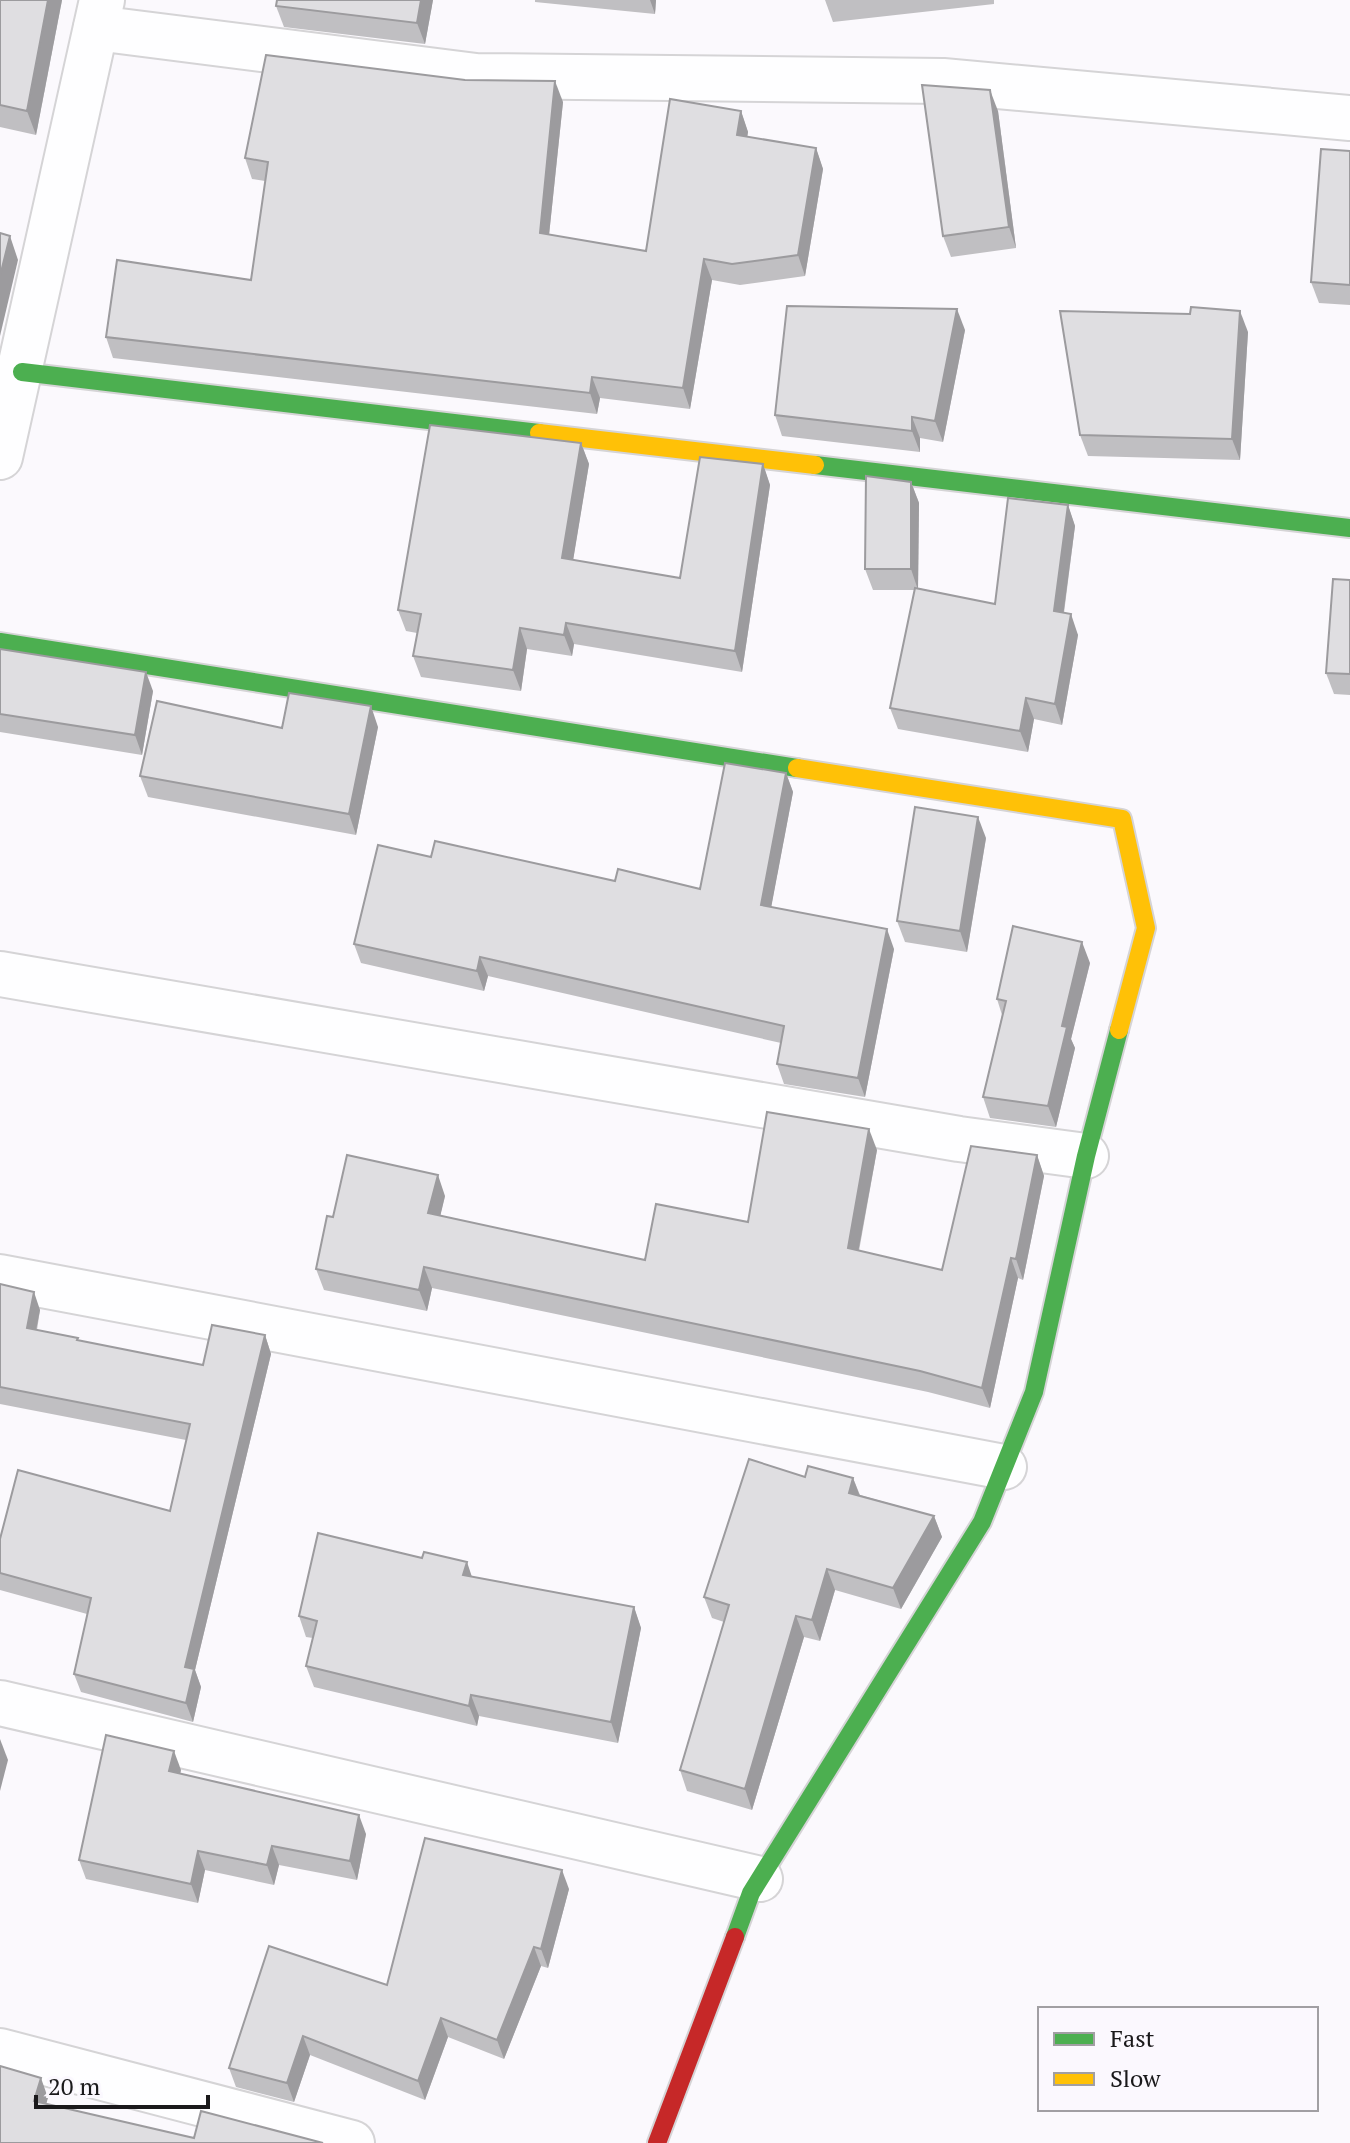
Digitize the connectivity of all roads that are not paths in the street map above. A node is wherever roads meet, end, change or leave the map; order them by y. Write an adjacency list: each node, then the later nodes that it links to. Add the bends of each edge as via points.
1 (99, 14): 2 (street, via 476,76 943,81); 3 (street)
2 (1350, 118)
3 (22, 372): 4 (street); 5 (street)
4 (0, 457)
5 (1350, 528)
6 (0, 642): 8 (street, via 1122,819 1146,928)
7 (0, 974): 8 (street)
8 (1086, 1156): 10 (street, via 1034,1392)
9 (0, 1277): 10 (street)
10 (1004, 1467): 12 (street, via 982,1522)
11 (0, 1703): 12 (street)
12 (760, 1879): 15 (street)
13 (0, 2051): 14 (street)
14 (352, 2143)
15 (657, 2143)

